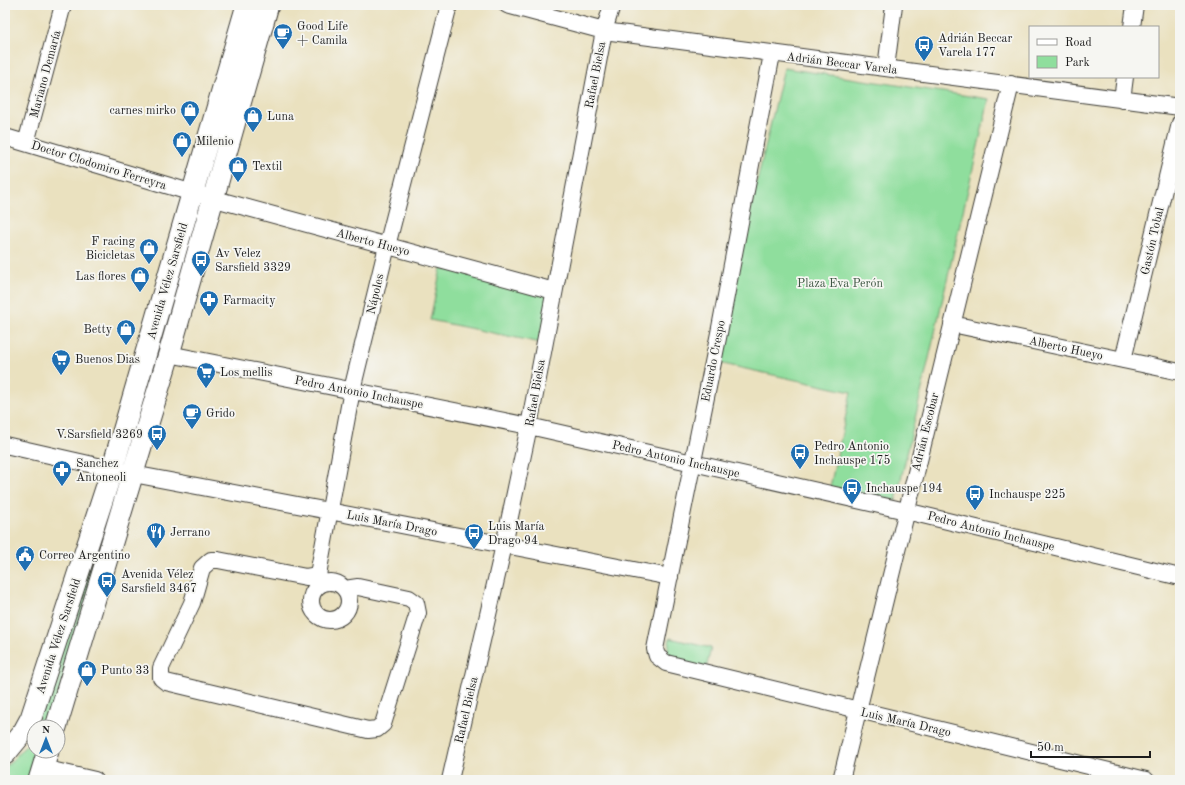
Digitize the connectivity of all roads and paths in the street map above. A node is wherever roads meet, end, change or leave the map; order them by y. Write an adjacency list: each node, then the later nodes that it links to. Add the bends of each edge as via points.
1 (63, 5): 19 (street, Mariano Demaría)
2 (247, 5): 20 (main road, Avenida Vélez Sarsfield)
3 (268, 5): 21 (main road, Avenida Vélez Sarsfield)
4 (450, 5): 22 (street, Nápoles)
5 (507, 5): 10 (street, Adrián Beccar Varela)
6 (612, 5): 10 (street, Rafael Bielsa)
7 (894, 5): 12 (street)
8 (1135, 5): 9 (street)
9 (1132, 26)
10 (604, 31): 11 (street, Adrián Beccar Varela); 23 (street, Rafael Bielsa)
11 (772, 54): 12 (street, Adrián Beccar Varela); 31 (street, Eduardo Crespo)
12 (886, 68): 14 (street, Adrián Beccar Varela)
13 (1125, 78): 15 (street)
14 (1011, 84): 15 (street, Adrián Beccar Varela); 24 (street, Adrián Escobar)
15 (1122, 100): 16 (street, Adrián Beccar Varela)
16 (1180, 107)
17 (1180, 122): 26 (street, Gastón Tobal)
18 (5, 137): 19 (street, Doctor Clodomiro Ferreyra)
19 (26, 143): 20 (street, Doctor Clodomiro Ferreyra)
20 (193, 193): 21 (street, Alberto Hueyo); 32 (main road, Avenida Vélez Sarsfield)
21 (214, 199): 22 (street, Alberto Hueyo); 25 (main road, Avenida Vélez Sarsfield)
22 (387, 246): 23 (street, Alberto Hueyo); 28 (street, Nápoles)
23 (554, 291): 29 (street, Rafael Bielsa)
24 (952, 324): 26 (street, Alberto Hueyo); 35 (street, Adrián Escobar)
25 (169, 354): 28 (street, Pedro Antonio Inchauspe); 33 (main road, Avenida Vélez Sarsfield)
26 (1123, 360): 27 (street, Alberto Hueyo)
27 (1180, 372)
28 (352, 390): 29 (street, Pedro Antonio Inchauspe); 34 (street, Nápoles)
29 (530, 426): 31 (street, Pedro Antonio Inchauspe); 36 (street, Rafael Bielsa)
30 (5, 445): 32 (street, Luis María Drago)
31 (693, 463): 35 (street, Pedro Antonio Inchauspe); 38 (street, Eduardo Crespo)
32 (112, 470): 33 (street, Luis María Drago); 44 (main road, Avenida Vélez Sarsfield, via 33,711 24,731)
33 (133, 474): 34 (street, Luis María Drago); 43 (main road, Avenida Vélez Sarsfield)
34 (330, 511): 36 (street, Luis María Drago); 39 (street, Nápoles)
35 (906, 511): 37 (street, Pedro Antonio Inchauspe); 42 (street, Adrián Escobar)
36 (504, 545): 38 (street, Luis María Drago); 47 (street, Rafael Bielsa)
37 (1180, 576)
38 (670, 577): 41 (street, Eduardo Crespo, via 655,649 657,656)
39 (318, 581): 40 (street, via 335,582); 40 (street, Nápoles, via 311,597 312,610 317,616 329,621 342,617 346,612 349,601); 40 (street, via 218,560 206,562 192,603 161,668 161,678 166,682 197,690 368,730 376,729 383,724 418,613 416,604 409,598 358,587)
40 (345, 589)
41 (666, 663): 42 (street, Luis María Drago)
42 (858, 711): 48 (street, Adrián Escobar); 49 (street, Luis María Drago)
43 (58, 719)
44 (5, 754)
45 (44, 766): 46 (street)
46 (95, 780)
47 (450, 780)
48 (841, 780)
49 (1146, 780)

